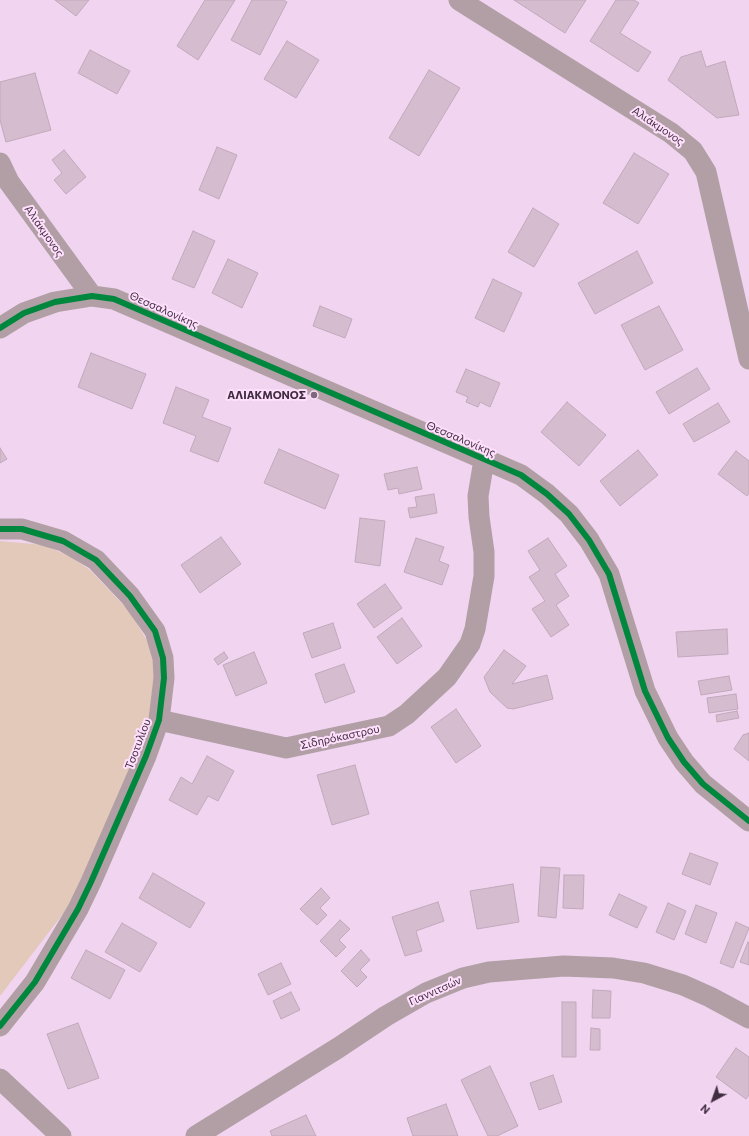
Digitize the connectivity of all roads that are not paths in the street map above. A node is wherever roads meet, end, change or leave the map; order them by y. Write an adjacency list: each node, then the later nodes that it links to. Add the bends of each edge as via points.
1 (459, 0): 5 (street, Αλιάκμονος, via 671,133 693,151 706,172)
2 (0, 163): 3 (street, Αλιάκμονος, via 9,182)
3 (92, 296): 4 (street, Θεσσαλονίκης, via 36,308); 6 (street, Θεσσαλονίκης, via 114,299)
4 (0, 328)
5 (749, 359)
6 (484, 460): 8 (street, Σιδηρόκαστρου, via 478,496 484,576 475,629 470,644 447,677 407,714 389,726 286,748); 9 (street, Θεσσαλονίκης, via 521,476 547,494 569,514 589,540 609,574 645,691 668,738 684,762 704,784)
7 (0, 528): 8 (street, Τσοτυλίου, via 22,529 63,540 96,560 130,596 155,631 163,658 164,678)
8 (159, 720): 11 (street, Τσοτυλίου, via 146,756 78,908 35,982)
9 (749, 821)
10 (749, 1018): 14 (street, Γιαννιτσών, via 710,997 644,973 613,968 564,966 489,972 447,983 413,1000)
11 (0, 1026)
12 (0, 1079): 13 (street)
13 (61, 1136)
14 (196, 1136)

